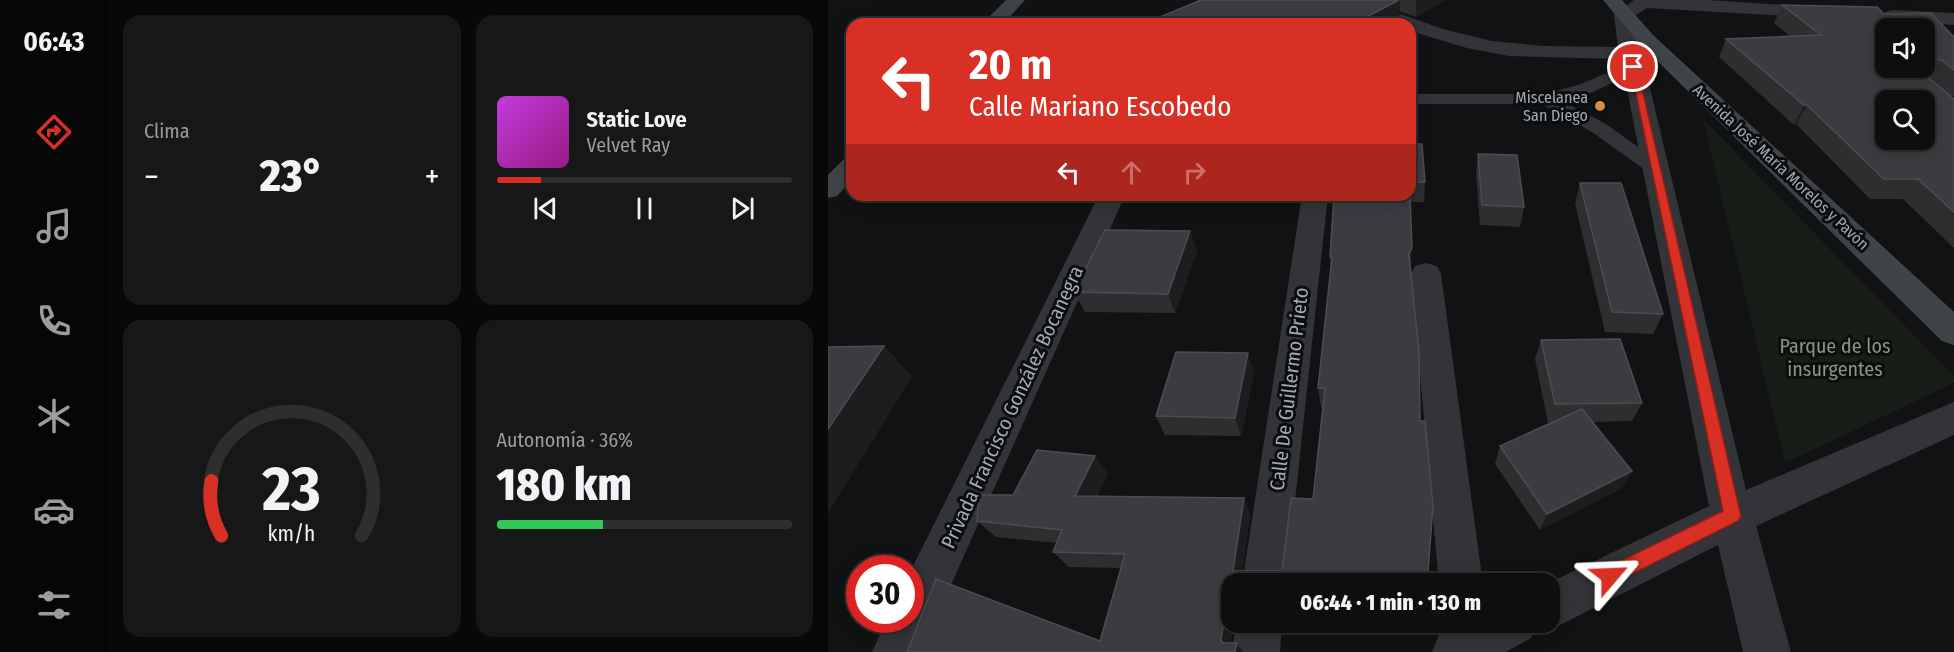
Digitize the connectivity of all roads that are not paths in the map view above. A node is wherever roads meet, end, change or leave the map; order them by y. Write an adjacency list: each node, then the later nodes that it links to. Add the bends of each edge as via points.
1 (1016, 0): 6 (main road)
2 (1344, 0): 7 (street)
3 (1631, 4): 4 (street); 10 (street); 19 (main road, Avenida José María Morelos y Pavón)
4 (1847, 13)
5 (1871, 15): 8 (street)
6 (998, 18)
7 (1397, 18)
8 (1954, 19)
9 (1416, 25): 10 (street, via 1491,47)
10 (1631, 60): 12 (lane, via 1587,88); 13 (street)
11 (1416, 99): 12 (lane)
12 (1545, 99): 13 (lane, via 1599,128)
13 (1655, 168): 21 (street)
14 (846, 171): 15 (main road)
15 (828, 190)
16 (1110, 201): 28 (street, Privada Francisco González Bocanegra)
17 (1314, 201): 22 (street, Calle De Guillermo Prieto)
18 (1426, 274): 23 (street)
19 (1954, 332)
20 (1954, 418): 21 (street)
21 (1732, 516): 24 (street); 30 (street)
22 (1265, 573)
23 (1460, 573)
24 (1560, 601)
25 (1258, 633): 29 (street)
26 (1483, 633): 27 (street)
27 (1463, 640)
28 (896, 652)
29 (1256, 652)
30 (1767, 652)

